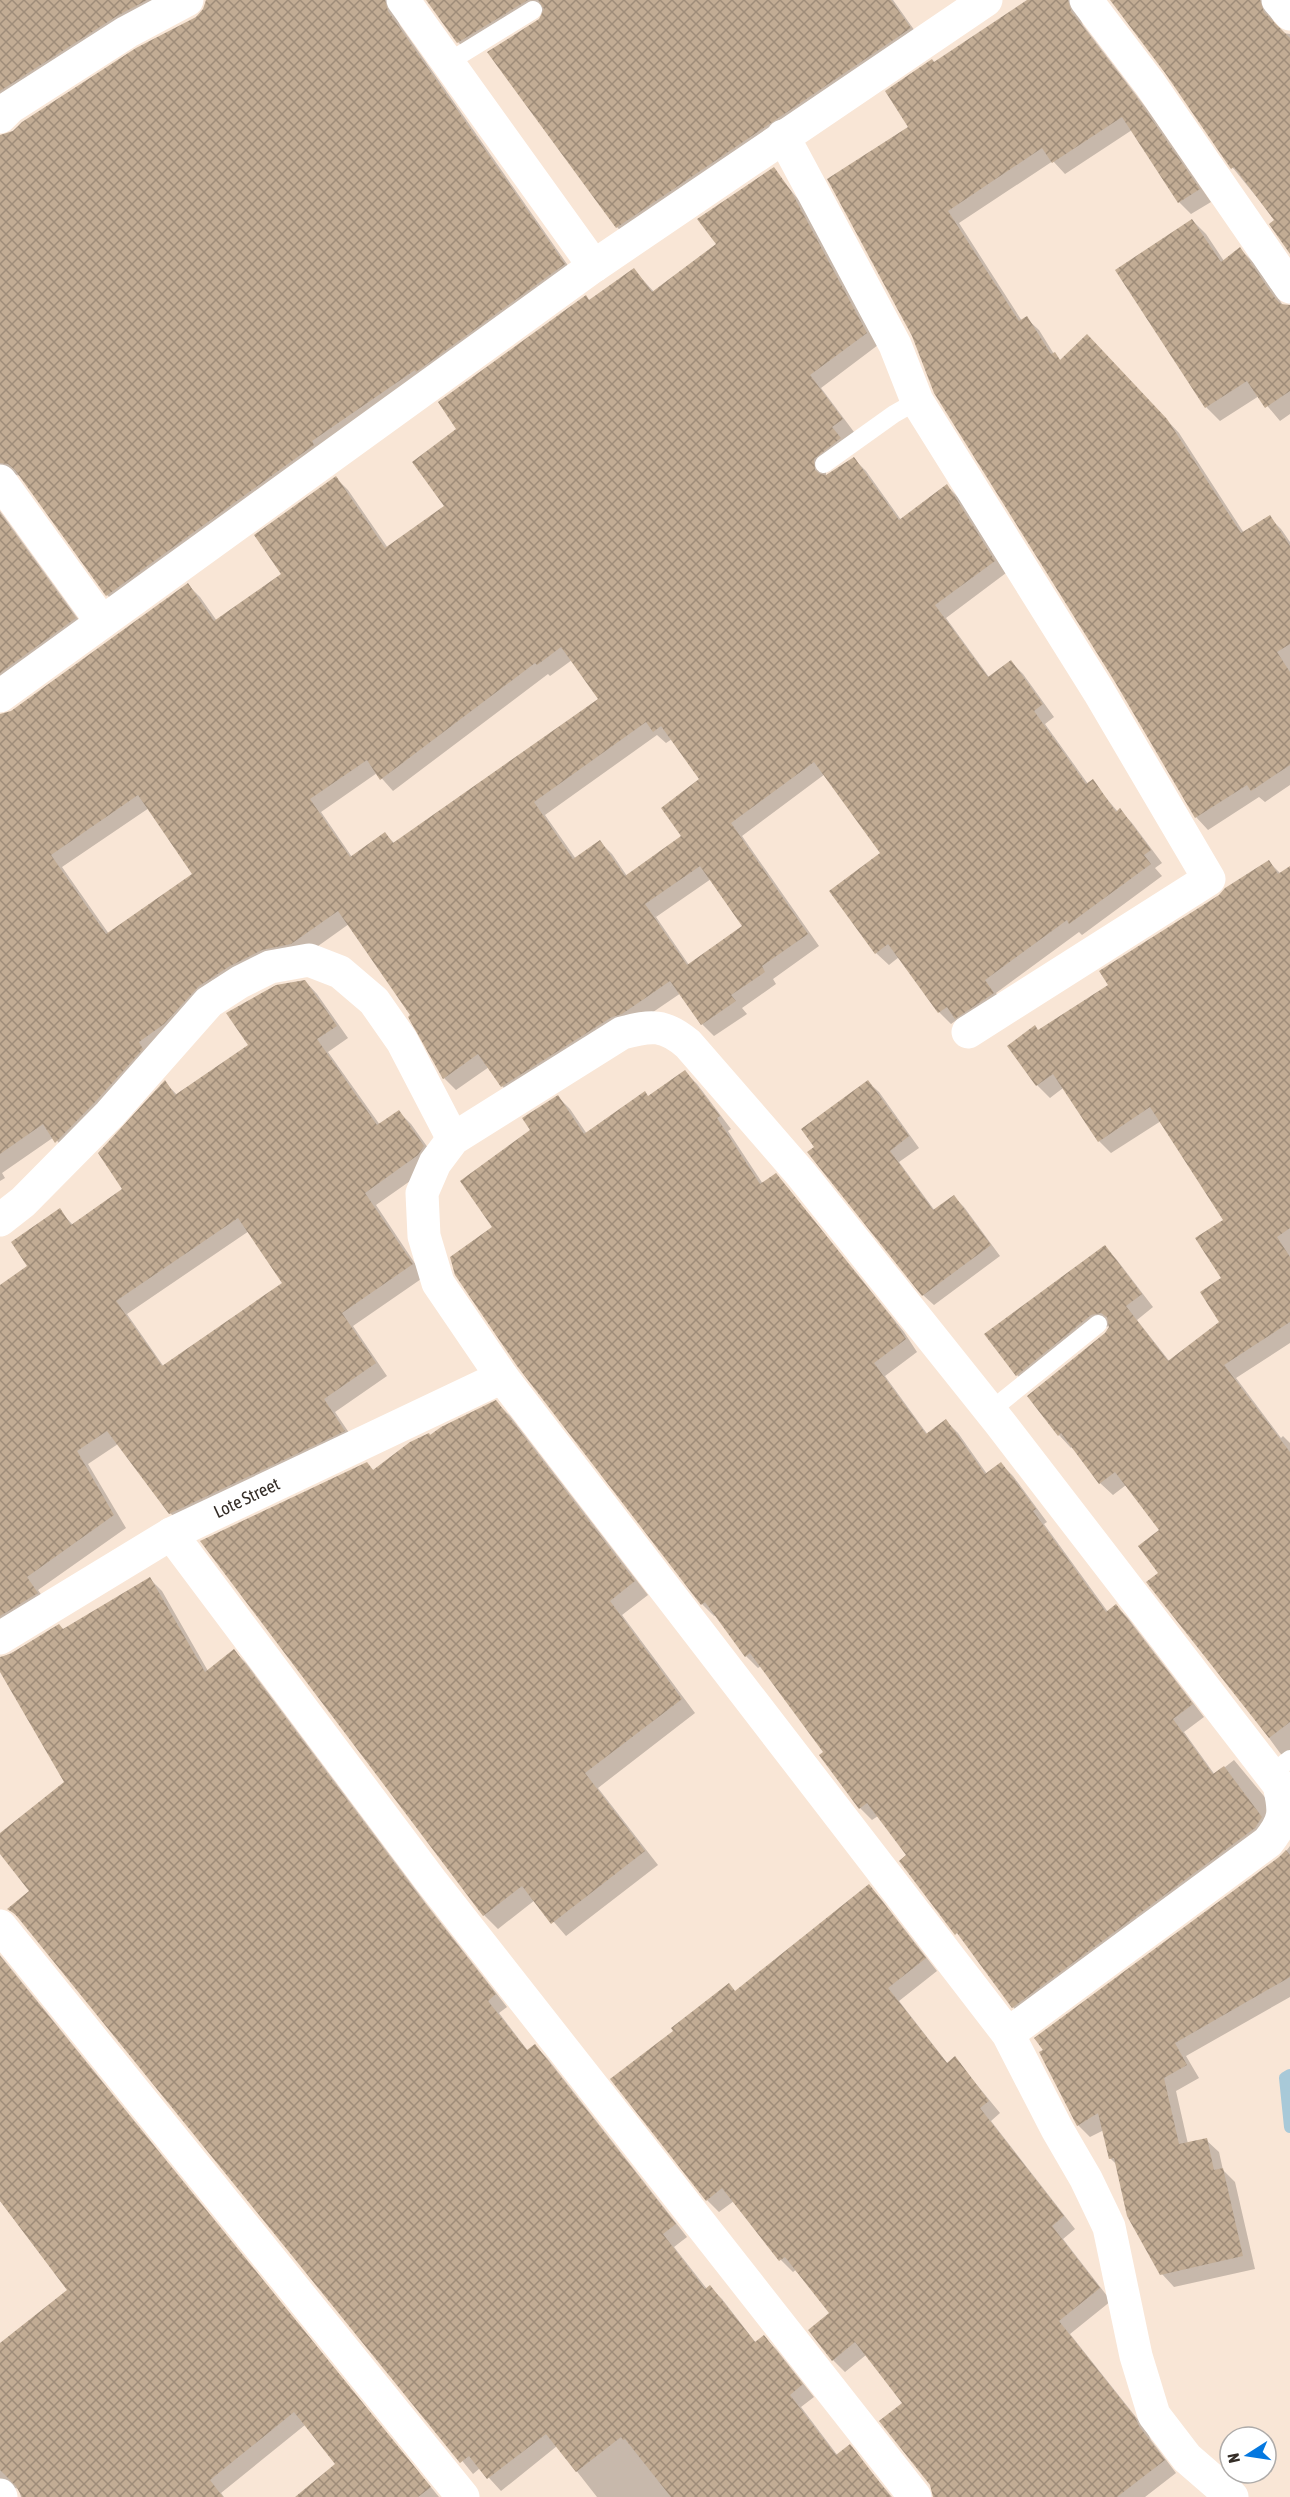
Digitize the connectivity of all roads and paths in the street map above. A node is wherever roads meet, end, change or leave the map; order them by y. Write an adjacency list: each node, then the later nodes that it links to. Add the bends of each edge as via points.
1 (187, 0): 9 (street, via 127,32 10,106)
2 (403, 0): 8 (street)
3 (986, 0): 10 (street)
4 (1086, 0): 12 (street, via 1150,84)
5 (1278, 0): 7 (street)
6 (533, 10): 8 (lane)
7 (1290, 14)
8 (447, 63): 11 (street)
9 (0, 117)
10 (783, 136): 11 (street); 13 (street, via 895,345)
11 (594, 266): 16 (street)
12 (1290, 287)
13 (917, 401): 14 (lane); 18 (street, via 1099,692 1209,879)
14 (824, 464)
15 (0, 481): 16 (street)
16 (102, 622): 17 (street)
17 (0, 696)
18 (968, 1032)
19 (453, 1139): 20 (street, via 402,1041 374,1000 340,972 309,960 270,967 208,1002 110,1114); 22 (street, via 435,1163 422,1193 424,1236 438,1283); 23 (street, via 622,1033 659,1026 674,1033 688,1044 801,1174)
20 (0, 1220)
21 (1098, 1324): 23 (lane)
22 (502, 1377): 24 (street, Lote Street); 28 (street)
23 (990, 1411): 26 (street)
24 (171, 1534): 25 (street, Lote Street); 30 (street, via 431,1881)
25 (0, 1638)
26 (1280, 1766): 28 (street, via 1279,1785 1285,1809 1280,1828 1268,1842)
27 (0, 1926): 29 (street)
28 (1008, 2034): 31 (street, via 1109,2227 1136,2356 1154,2415 1187,2458)
29 (463, 2497)
30 (915, 2497)
31 (1232, 2497)

